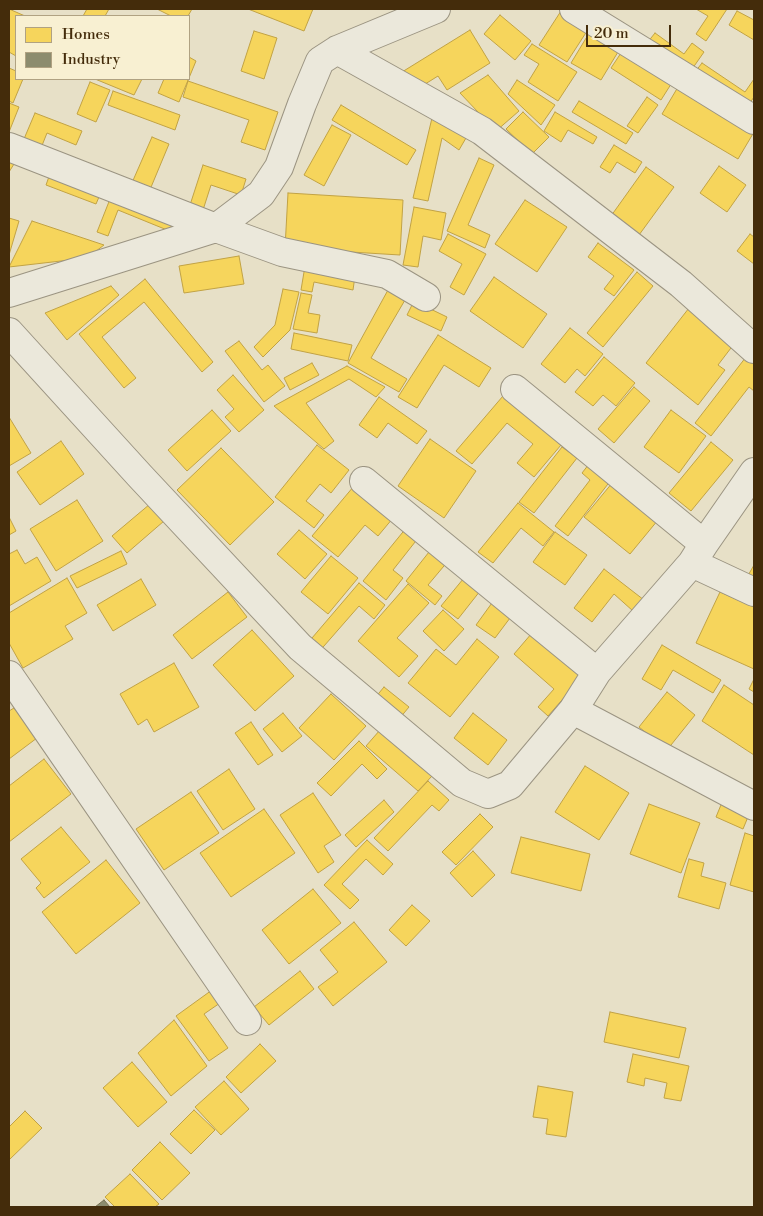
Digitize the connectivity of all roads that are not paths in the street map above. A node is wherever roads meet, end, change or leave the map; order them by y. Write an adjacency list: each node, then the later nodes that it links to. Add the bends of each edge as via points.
1 (436, 9): 3 (street)
2 (574, 9): 4 (street)
3 (337, 50): 6 (street, via 320,61 279,167 261,194); 10 (street, via 482,131 681,284)
4 (754, 120)
5 (9, 147): 6 (street)
6 (216, 228): 7 (street); 8 (street, via 282,252 387,274)
7 (9, 293)
8 (426, 297)
9 (9, 332): 18 (street, via 300,647 462,782 488,794 510,785)
10 (754, 349)
11 (515, 389): 14 (street)
12 (754, 472): 14 (street)
13 (364, 481): 16 (street)
14 (698, 554): 15 (street); 16 (street)
15 (754, 592)
16 (597, 672): 18 (street)
17 (9, 675): 20 (street)
18 (573, 710): 19 (street)
19 (754, 806)
20 (247, 1021)

